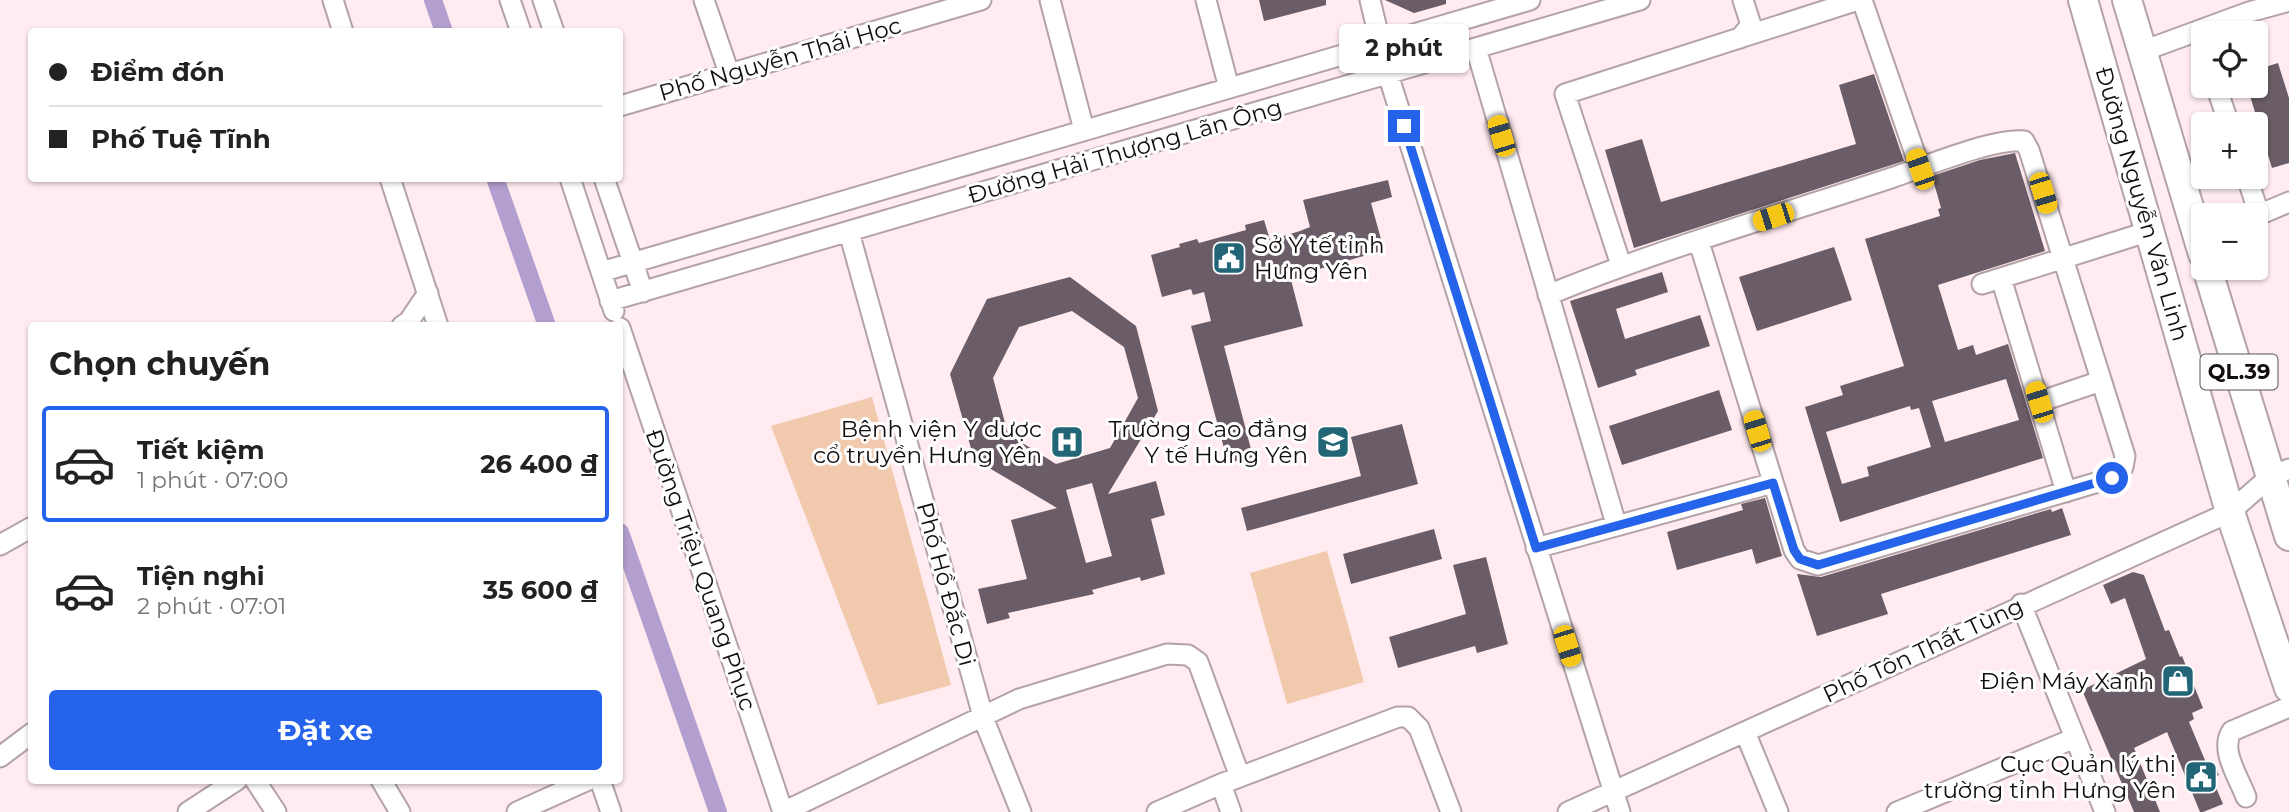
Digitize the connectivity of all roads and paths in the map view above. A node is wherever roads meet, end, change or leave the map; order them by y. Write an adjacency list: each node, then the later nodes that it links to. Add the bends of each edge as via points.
1 (332, 0): 17 (street)
2 (510, 0): 18 (street)
3 (543, 0): 19 (street)
4 (704, 0): 25 (street)
5 (981, 0): 25 (street, Phố Nguyễn Thái Học)
6 (1050, 0): 29 (street)
7 (1206, 0): 27 (street)
8 (1370, 0): 22 (street)
9 (1530, 0): 22 (street, Đường Hải Thượng Lãn Ông)
10 (1640, 0): 23 (street, Đường Hải Thượng Lãn Ông)
11 (1743, 0): 20 (street, via 1751,25)
12 (1860, 0): 20 (street); 31 (street)
13 (2083, 0): 39 (highway, Đường Nguyễn Văn Linh / QL.39)
14 (2127, 0): 24 (highway, Đường Nguyễn Văn Linh)
15 (2289, 1): 16 (street)
16 (2243, 21)
17 (342, 28)
18 (520, 28)
19 (553, 28)
20 (1740, 38): 44 (street, via 1565,94)
21 (2191, 42): 24 (street)
22 (1381, 44): 26 (street); 27 (street, Đường Hải Thượng Lãn Ông)
23 (1476, 48): 26 (street, Đường Hải Thượng Lãn Ông); 49 (street)
24 (2143, 51): 37 (highway, Đường Nguyễn Văn Linh)
25 (729, 73): 28 (street, Phố Nguyễn Thái Học)
26 (1388, 74): 35 (street, Đường Hải Thượng Lãn Ông); 65 (street)
27 (1229, 88): 29 (street, Đường Hải Thượng Lãn Ông)
28 (623, 105)
29 (1084, 130): 30 (street, Đường Hải Thượng Lãn Ông)
30 (969, 164): 35 (street); 43 (street, Đường Hải Thượng Lãn Ông)
31 (1920, 169): 41 (street); 42 (street, via 2006,141 2024,141)
32 (391, 182): 48 (street)
33 (571, 182): 45 (street, Đường Triệu Quang Phục)
34 (605, 182): 43 (street)
35 (978, 194): 40 (street, Đường Hải Thượng Lãn Ông)
36 (2289, 202): 38 (street)
37 (2191, 207)
38 (2268, 211)
39 (2150, 231): 42 (street); 60 (highway, Đường Nguyễn Văn Linh / QL.39)
40 (849, 232): 47 (street, Đường Hải Thượng Lãn Ông); 69 (street, Phố Hồ Đắc Di)
41 (1699, 242): 44 (street); 58 (street)
42 (2063, 258): 55 (street); 56 (street, via 1991,281)
43 (633, 262): 45 (street, Đường Hải Thượng Lãn Ông); 47 (street)
44 (1621, 265): 49 (street)
45 (601, 272): 50 (street, Đường Triệu Quang Phục)
46 (2211, 280): 57 (highway, Đường Nguyễn Văn Linh / QL.39)
47 (643, 292): 50 (street, Đường Hải Thượng Lãn Ông)
48 (428, 293): 51 (street); 52 (street)
49 (1548, 295): 61 (street)
50 (610, 301): 53 (street, Đường Triệu Quang Phục)
51 (408, 322)
52 (437, 322)
53 (617, 322)
54 (623, 339): 87 (street, Đường Triệu Quang Phục)
55 (2101, 381): 56 (street); 59 (street, via 2125,456 2123,467 2112,478)
56 (2039, 402): 59 (street)
57 (2280, 473): 60 (street, Phố Tôn Thất Tùng); 63 (highway, Đường Nguyễn Văn Linh / QL.39)
58 (1773, 483): 59 (street, via 1794,550 1800,559 1818,565); 61 (street)
59 (2066, 492)
60 (2231, 512): 66 (street, Phố Tôn Thất Tùng); 67 (highway, Đường Nguyễn Văn Linh / QL.39)
61 (1616, 524): 65 (street)
62 (28, 529): 64 (street)
63 (2289, 536)
64 (0, 545)
65 (1536, 548): 80 (street)
66 (2021, 604): 70 (street, Phố Tôn Thất Tùng); 72 (street)
67 (2289, 688)
68 (2289, 707): 81 (street, via 2227,737 2226,747)
69 (983, 716): 74 (street, via 1018,699 1167,654 1188,654 1198,662); 87 (street); 88 (street, Phố Hồ Đắc Di)
70 (1745, 732): 80 (street, Phố Tôn Thất Tùng); 94 (street)
71 (28, 736): 73 (street)
72 (2075, 738): 95 (street); 96 (street)
73 (0, 757)
74 (1230, 781): 89 (street); 90 (street); 91 (street, via 1408,717 1419,729)
75 (231, 784): 82 (street)
76 (258, 784): 83 (street)
77 (383, 784): 84 (street)
78 (579, 784): 85 (street)
79 (601, 784): 86 (street)
80 (1613, 793): 92 (street, Phố Tôn Thất Tùng); 93 (street)
81 (2246, 797)
82 (188, 812)
83 (276, 812)
84 (400, 812)
85 (517, 812)
86 (611, 812)
87 (783, 812)
88 (1021, 812)
89 (1157, 812)
90 (1230, 812)
91 (1451, 812)
92 (1567, 812)
93 (1620, 812)
94 (1778, 812)
95 (1897, 812)
96 (2105, 812)

